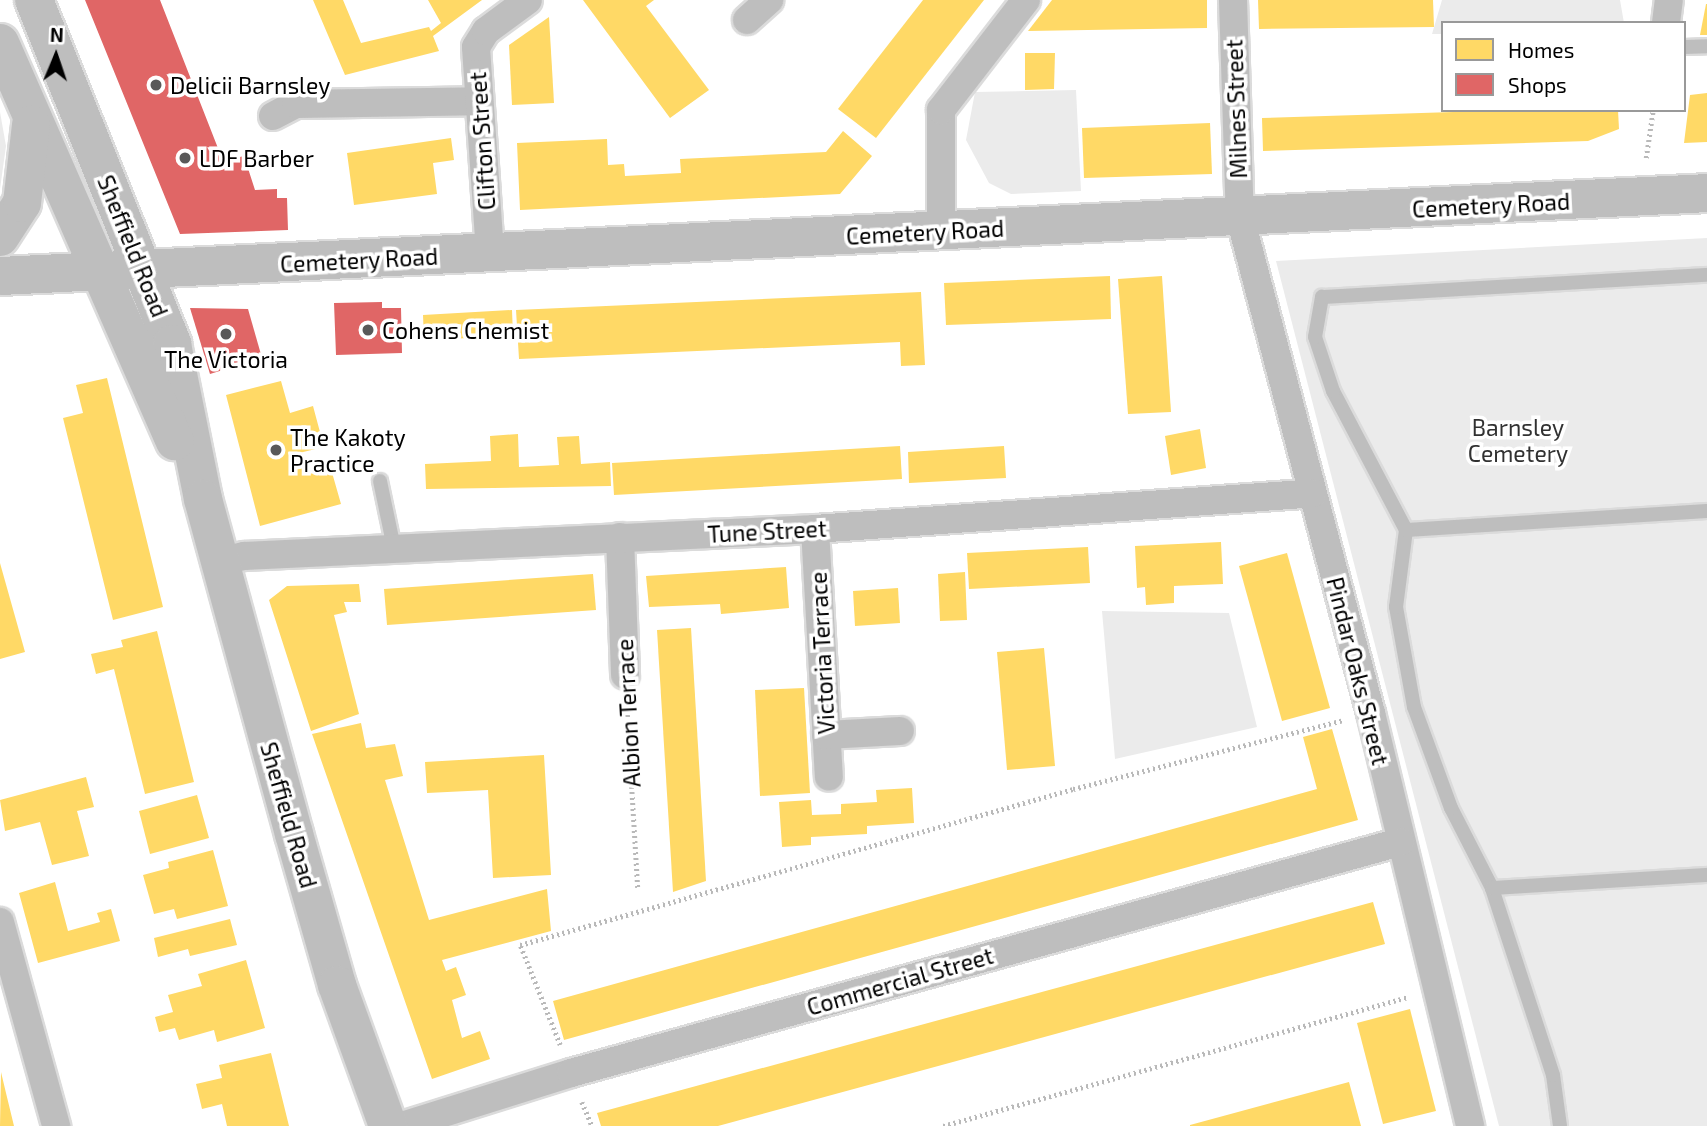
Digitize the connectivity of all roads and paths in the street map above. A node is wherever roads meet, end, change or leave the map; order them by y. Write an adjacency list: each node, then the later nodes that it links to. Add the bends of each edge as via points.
1 (34, 0): 22 (highway, Sheffield Road)
2 (528, 0): 12 (street, Clifton Street, via 486,31 475,47)
3 (769, 0): 7 (street)
4 (1026, 0): 19 (street, via 941,110)
5 (1233, 0): 18 (street, Milnes Street)
6 (1669, 0): 8 (street)
7 (747, 20)
8 (1666, 21)
9 (0, 43): 15 (highway, Sheffield Road)
10 (1707, 46): 11 (lane)
11 (1686, 47)
12 (478, 101): 14 (street, via 296,104); 21 (street, Clifton Street)
13 (1653, 112): 17 (path)
14 (273, 116)
15 (31, 123): 20 (highway, via 22,204); 23 (highway, Sheffield Road)
16 (1707, 193): 17 (highway, Cemetery Road)
17 (1640, 197): 18 (highway, Cemetery Road)
18 (1240, 217): 19 (highway, Cemetery Road); 27 (street, Pindar Oaks Street)
19 (941, 232): 21 (highway, Cemetery Road)
20 (0, 237)
21 (490, 253): 22 (highway, Cemetery Road)
22 (143, 267): 23 (highway, Cemetery Road); 28 (highway, Sheffield Road, via 172,344)
23 (100, 270): 25 (highway, Cemetery Road); 28 (highway, Sheffield Road)
24 (1707, 275): 31 (lane, via 1322,297 1315,337 1333,391)
25 (0, 276)
26 (380, 481): 33 (lane)
27 (1312, 493): 30 (street, Tune Street); 36 (street, Pindar Oaks Street)
28 (203, 499): 34 (highway, Sheffield Road)
29 (1707, 511): 31 (lane)
30 (815, 529): 32 (street, Tune Street); 38 (street, Victoria Terrace)
31 (1406, 530): 43 (lane, via 1396,607 1414,707 1451,808)
32 (620, 537): 33 (street, Tune Street); 35 (street, Albion Terrace)
33 (394, 548): 34 (street, Tune Street)
34 (222, 561): 48 (highway, Sheffield Road, via 333,972)
35 (625, 675): 42 (path, Albion Terrace)
36 (1371, 713): 40 (street, Pindar Oaks Street); 46 (path, via 1073,789 520,945)
37 (900, 731): 38 (street)
38 (827, 735): 39 (street, Victoria Terrace)
39 (829, 777)
40 (1399, 842): 45 (street, Pindar Oaks Street); 46 (street, Commercial Street)
41 (1707, 875): 43 (lane)
42 (638, 888)
43 (1492, 888): 52 (lane, via 1553,1075)
44 (0, 922): 47 (street)
45 (1434, 989): 50 (path); 51 (street, Pindar Oaks Street)
46 (571, 1073): 49 (street, Commercial Street)
47 (56, 1126)
48 (388, 1126)
49 (402, 1126)
50 (943, 1126)
51 (1470, 1126)
52 (1560, 1126)

